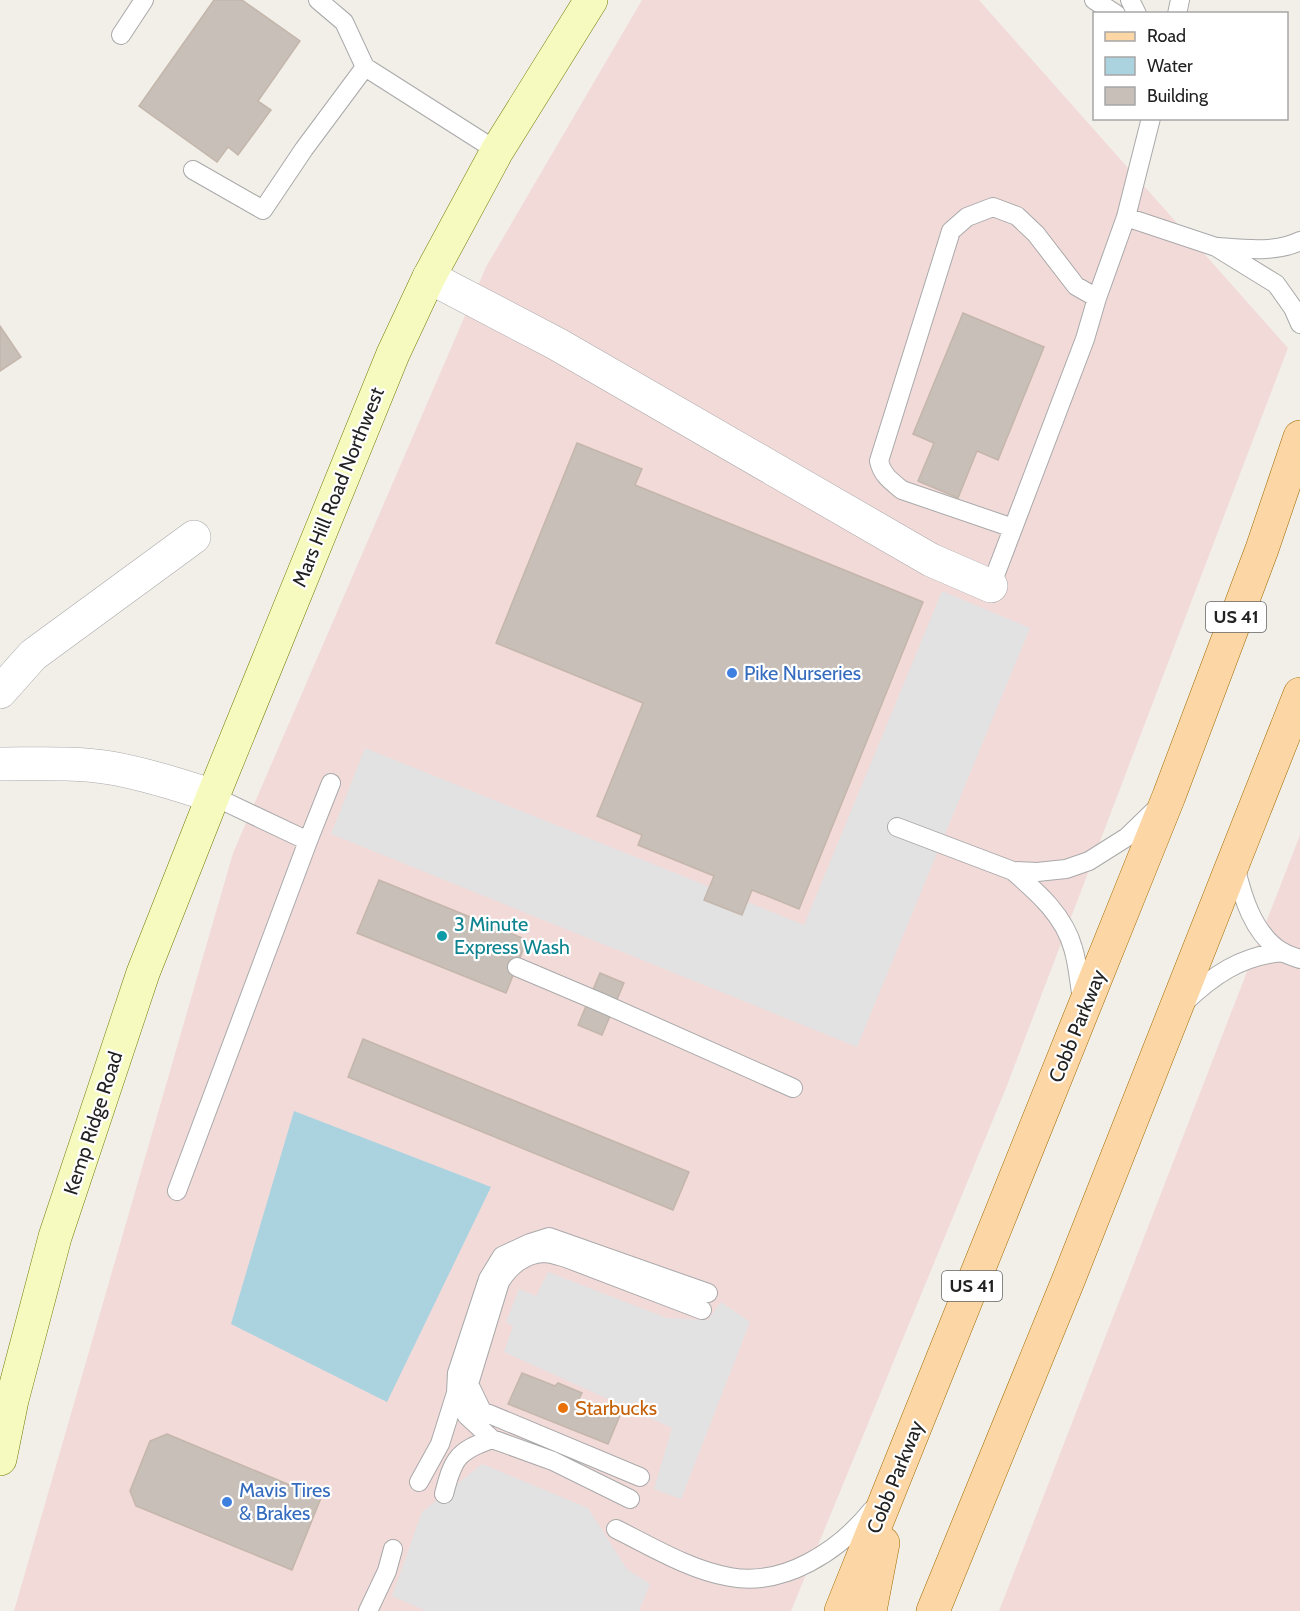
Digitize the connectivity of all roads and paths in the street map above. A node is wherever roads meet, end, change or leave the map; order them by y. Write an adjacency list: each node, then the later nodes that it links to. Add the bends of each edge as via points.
1 (144, 0): 6 (lane)
2 (318, 0): 7 (lane, via 344,22)
3 (591, 0): 9 (street, Mars Hill Road Northwest)
4 (1094, 0): 5 (lane)
5 (1113, 12)
6 (121, 35)
7 (365, 67): 9 (lane); 10 (lane, via 263,210)
8 (1151, 120): 11 (lane)
9 (497, 151): 14 (street, Mars Hill Road Northwest)
10 (193, 170)
11 (1125, 217): 13 (lane); 15 (lane)
12 (1300, 241): 13 (lane, via 1256,250)
13 (1216, 247): 16 (lane, via 1276,284)
14 (429, 277): 20 (street, via 557,344 931,560); 25 (street, Mars Hill Road Northwest, via 393,354)
15 (1097, 298): 18 (lane); 18 (lane, via 1076,286 1017,216 993,207 967,217 951,231 880,468 902,490)
16 (1300, 324)
17 (1300, 437): 26 (main road, Cobb Parkway / US 41)
18 (1013, 528): 20 (lane)
19 (194, 537): 21 (street, via 33,655)
20 (991, 586)
21 (0, 692)
22 (1300, 694): 29 (main road)
23 (0, 764): 25 (street, via 110,768)
24 (331, 783): 28 (lane)
25 (213, 796): 28 (lane); 41 (street, Kemp Ridge Road, via 142,973 55,1237)
26 (1169, 796): 30 (lane, via 1127,837 1089,861 1066,869); 33 (main road, Cobb Parkway / US 41)
27 (897, 827): 30 (lane)
28 (308, 841): 36 (lane)
29 (1234, 860): 31 (lane, via 1243,895 1261,933); 34 (main road)
30 (1013, 871): 33 (lane, via 1038,892 1059,918 1073,946)
31 (1292, 956): 34 (lane, via 1252,957 1238,962 1209,981)
32 (517, 967): 35 (lane)
33 (1084, 1009): 44 (main road, Cobb Parkway / US 41)
34 (1174, 1013): 52 (main road)
35 (793, 1088)
36 (177, 1191)
37 (708, 1293): 39 (lane, via 549,1237 530,1243 502,1256 488,1279 457,1373)
38 (702, 1310): 42 (lane, via 553,1254 541,1253 519,1262 507,1270 500,1282 469,1384 482,1411)
39 (456, 1393): 40 (lane, via 467,1416); 43 (lane, via 440,1443)
40 (492, 1438): 45 (lane, via 461,1454 451,1467); 46 (lane, via 553,1461)
41 (0, 1459)
42 (640, 1477)
43 (419, 1482)
44 (891, 1488): 47 (lane, via 864,1520 825,1554 784,1573 765,1577 730,1577 707,1571); 50 (main road, Cobb Parkway / US 41); 51 (main road)
45 (444, 1494)
46 (630, 1499)
47 (616, 1529)
48 (393, 1549): 49 (lane)
49 (368, 1611)
50 (840, 1611)
51 (870, 1611)
52 (933, 1611)

